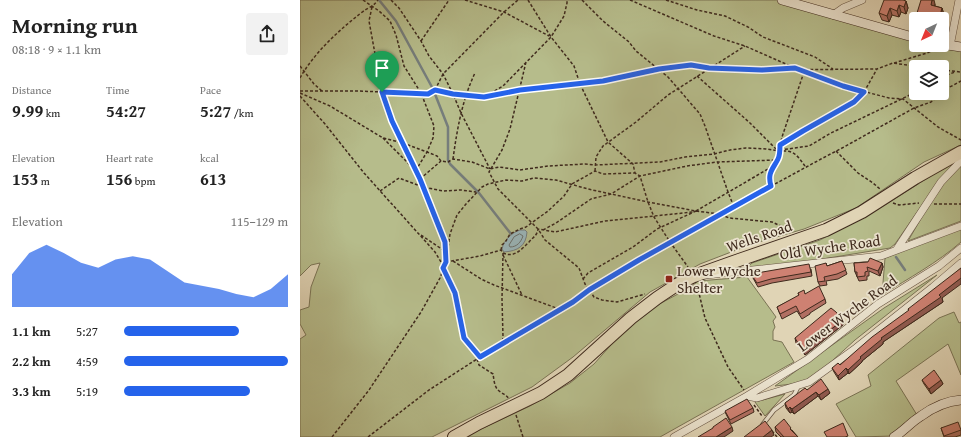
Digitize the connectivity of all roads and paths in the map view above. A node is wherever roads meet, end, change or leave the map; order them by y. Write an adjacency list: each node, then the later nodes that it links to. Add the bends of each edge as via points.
1 (363, 0): 15 (path)
2 (378, 0): 15 (path)
3 (391, 0): 21 (path)
4 (449, 0): 21 (path)
5 (465, 0): 16 (path)
6 (518, 0): 16 (path)
7 (528, 0): 20 (path)
8 (567, 0): 20 (path, via 564,16)
9 (582, 0): 32 (path)
10 (630, 0): 22 (path, via 714,36)
11 (666, 0): 33 (path, via 725,16 763,37 815,57)
12 (782, 0): 17 (street)
13 (862, 0): 17 (street)
14 (959, 0): 18 (street)
15 (372, 7): 35 (path, via 362,11 336,34); 52 (path, via 369,21); 55 (path, via 390,21 404,66)
16 (504, 12): 20 (path); 41 (path)
17 (833, 15): 19 (street)
18 (949, 32)
19 (909, 36)
20 (551, 37): 26 (path); 46 (path, via 574,66)
21 (421, 41): 41 (path)
22 (745, 46): 30 (path); 31 (path)
23 (949, 46): 24 (street)
24 (961, 47)
25 (929, 52): 27 (path)
26 (526, 62): 49 (path); 59 (path, via 503,86)
27 (892, 63): 28 (path); 34 (path)
28 (909, 65)
29 (300, 66): 35 (path)
30 (709, 68): 31 (path); 32 (path, via 691,65); 43 (path)
31 (795, 68): 33 (path); 37 (path)
32 (659, 69): 46 (path); 48 (path)
33 (833, 69): 34 (path)
34 (877, 69): 53 (path)
35 (304, 71): 44 (path); 50 (path)
36 (949, 71): 38 (path)
37 (804, 72): 53 (path); 68 (path)
38 (957, 72): 39 (path); 42 (path)
39 (961, 72)
40 (475, 73): 57 (path)
41 (443, 74): 51 (path); 56 (path)
42 (949, 75)
43 (697, 76): 48 (path); 69 (path)
44 (300, 78)
45 (961, 81): 47 (path)
46 (580, 84): 49 (path); 66 (path)
47 (949, 87)
48 (678, 89): 66 (path); 73 (path, via 700,114)
49 (520, 90): 59 (path); 82 (path, via 510,129 502,150)
50 (322, 91): 52 (path); 54 (path)
51 (434, 91): 55 (path, via 428,94); 56 (path)
52 (382, 92): 55 (path); 67 (path)
53 (864, 92): 60 (path); 68 (path, via 854,102)
54 (300, 93): 64 (path, via 330,106); 92 (path)
55 (421, 93): 71 (path, via 434,126 433,138)
56 (453, 94): 57 (path); 63 (path)
57 (465, 95): 59 (path); 63 (path)
58 (909, 96): 60 (path)
59 (484, 97)
60 (903, 99): 62 (path); 69 (path, via 809,146)
61 (933, 100): 62 (path)
62 (914, 108): 65 (path, via 938,127); 70 (path)
63 (461, 113): 74 (path); 82 (path)
64 (383, 138): 67 (path); 83 (path)
65 (961, 140)
66 (608, 142): 79 (path); 80 (path, via 596,156)
67 (403, 143): 71 (path); 83 (path)
68 (780, 145): 69 (path)
69 (779, 151): 73 (path, via 746,148); 75 (path); 81 (path, via 791,152)
70 (836, 151): 81 (path); 96 (path, via 879,189)
71 (427, 152): 76 (path); 83 (path)
72 (961, 152): 96 (highway, Wells Road)
73 (714, 154): 77 (path); 79 (path)
74 (453, 159): 76 (path, via 449,162); 82 (path, via 472,162)
75 (777, 159): 77 (path); 90 (path, via 768,179); 94 (path, via 768,169)
76 (441, 160): 87 (path)
77 (717, 162): 86 (path); 94 (path)
78 (961, 162): 111 (street, via 941,182)
79 (633, 164): 80 (path); 85 (path)
80 (594, 165): 82 (path, via 548,166 520,170 499,167); 84 (path)
81 (805, 167): 90 (path)
82 (490, 169): 88 (path)
83 (416, 171): 87 (path)
84 (595, 171): 85 (path, via 603,174); 89 (path)
85 (635, 173): 86 (path)
86 (640, 176): 95 (path); 97 (path)
87 (420, 179): 91 (path)
88 (494, 183): 89 (path, via 534,178); 93 (path, via 488,184); 102 (path)
89 (572, 184): 95 (path); 102 (path, via 548,211)
90 (771, 186): 98 (path)
91 (423, 187): 92 (path, via 399,178); 93 (path, via 443,191); 113 (path, via 445,242)
92 (380, 191): 107 (path)
93 (478, 192): 115 (path, via 457,215)
94 (728, 192): 98 (path); 99 (path)
95 (611, 194): 97 (path); 106 (path, via 591,199)
96 (885, 198): 108 (highway, Wells Road, via 826,230)
97 (648, 202): 99 (path); 101 (path)
98 (734, 206): 100 (path)
99 (696, 211): 100 (path); 101 (path); 104 (path)
100 (720, 214): 108 (path, via 730,218 772,222 783,227); 109 (path)
101 (654, 217): 104 (path); 106 (path, via 605,221 555,232)
102 (531, 222): 105 (path); 112 (path, via 510,234)
103 (961, 226): 111 (street, Old Wyche Road)
104 (661, 227): 109 (path); 121 (path, via 588,273)
105 (538, 229): 106 (path); 114 (path, via 537,235 518,252); 121 (path, via 545,240 579,268)
106 (542, 230)
107 (416, 232): 113 (path); 119 (path, via 435,252)
108 (797, 240): 120 (highway, Wells Road)
109 (670, 242): 120 (path); 123 (path)
110 (961, 248): 131 (street, Lower Wyche Road, via 939,266 878,304 808,359)
111 (897, 249): 120 (street, Old Wyche Road, via 881,256)
112 (500, 250): 114 (path); 116 (path)
113 (446, 252): 115 (path)
114 (503, 253): 122 (path); 124 (path)
115 (446, 257): 117 (path)
116 (453, 260): 117 (path); 122 (path, via 481,279)
117 (446, 262): 119 (path)
118 (961, 263): 130 (street, Lower Wyche Road, via 856,348 809,382)
119 (443, 268): 128 (path, via 455,293 464,338); 136 (path, via 421,312 369,390)
120 (697, 276): 125 (highway, Wells Road, via 678,284); 131 (path, via 705,318 728,367)
121 (583, 279): 123 (path)
122 (502, 288): 124 (path); 127 (path)
123 (589, 290): 125 (path, via 594,297 618,302 642,294 651,294); 126 (path)
124 (523, 296): 126 (path)
125 (657, 298): 133 (highway, Wells Road, via 631,318 568,376 541,394)
126 (560, 310): 127 (path)
127 (502, 344): 128 (path)
128 (480, 357): 129 (path)
129 (477, 359): 133 (path, via 479,365 492,374 494,384 507,396); 137 (path, via 429,390)
130 (798, 386): 131 (street, Lower Wyche Road, via 757,398); 134 (lane, via 794,395 774,410)
131 (747, 396): 134 (path); 140 (street, Lower Wyche Road)
132 (961, 400): 142 (street, via 955,400 920,416)
133 (513, 407): 138 (highway, Wells Road); 139 (path)
134 (766, 422): 135 (lane); 141 (path)
135 (761, 426)
136 (332, 437)
137 (368, 437)
138 (454, 437)
139 (523, 437)
140 (674, 437)
141 (777, 437)
142 (894, 437)

